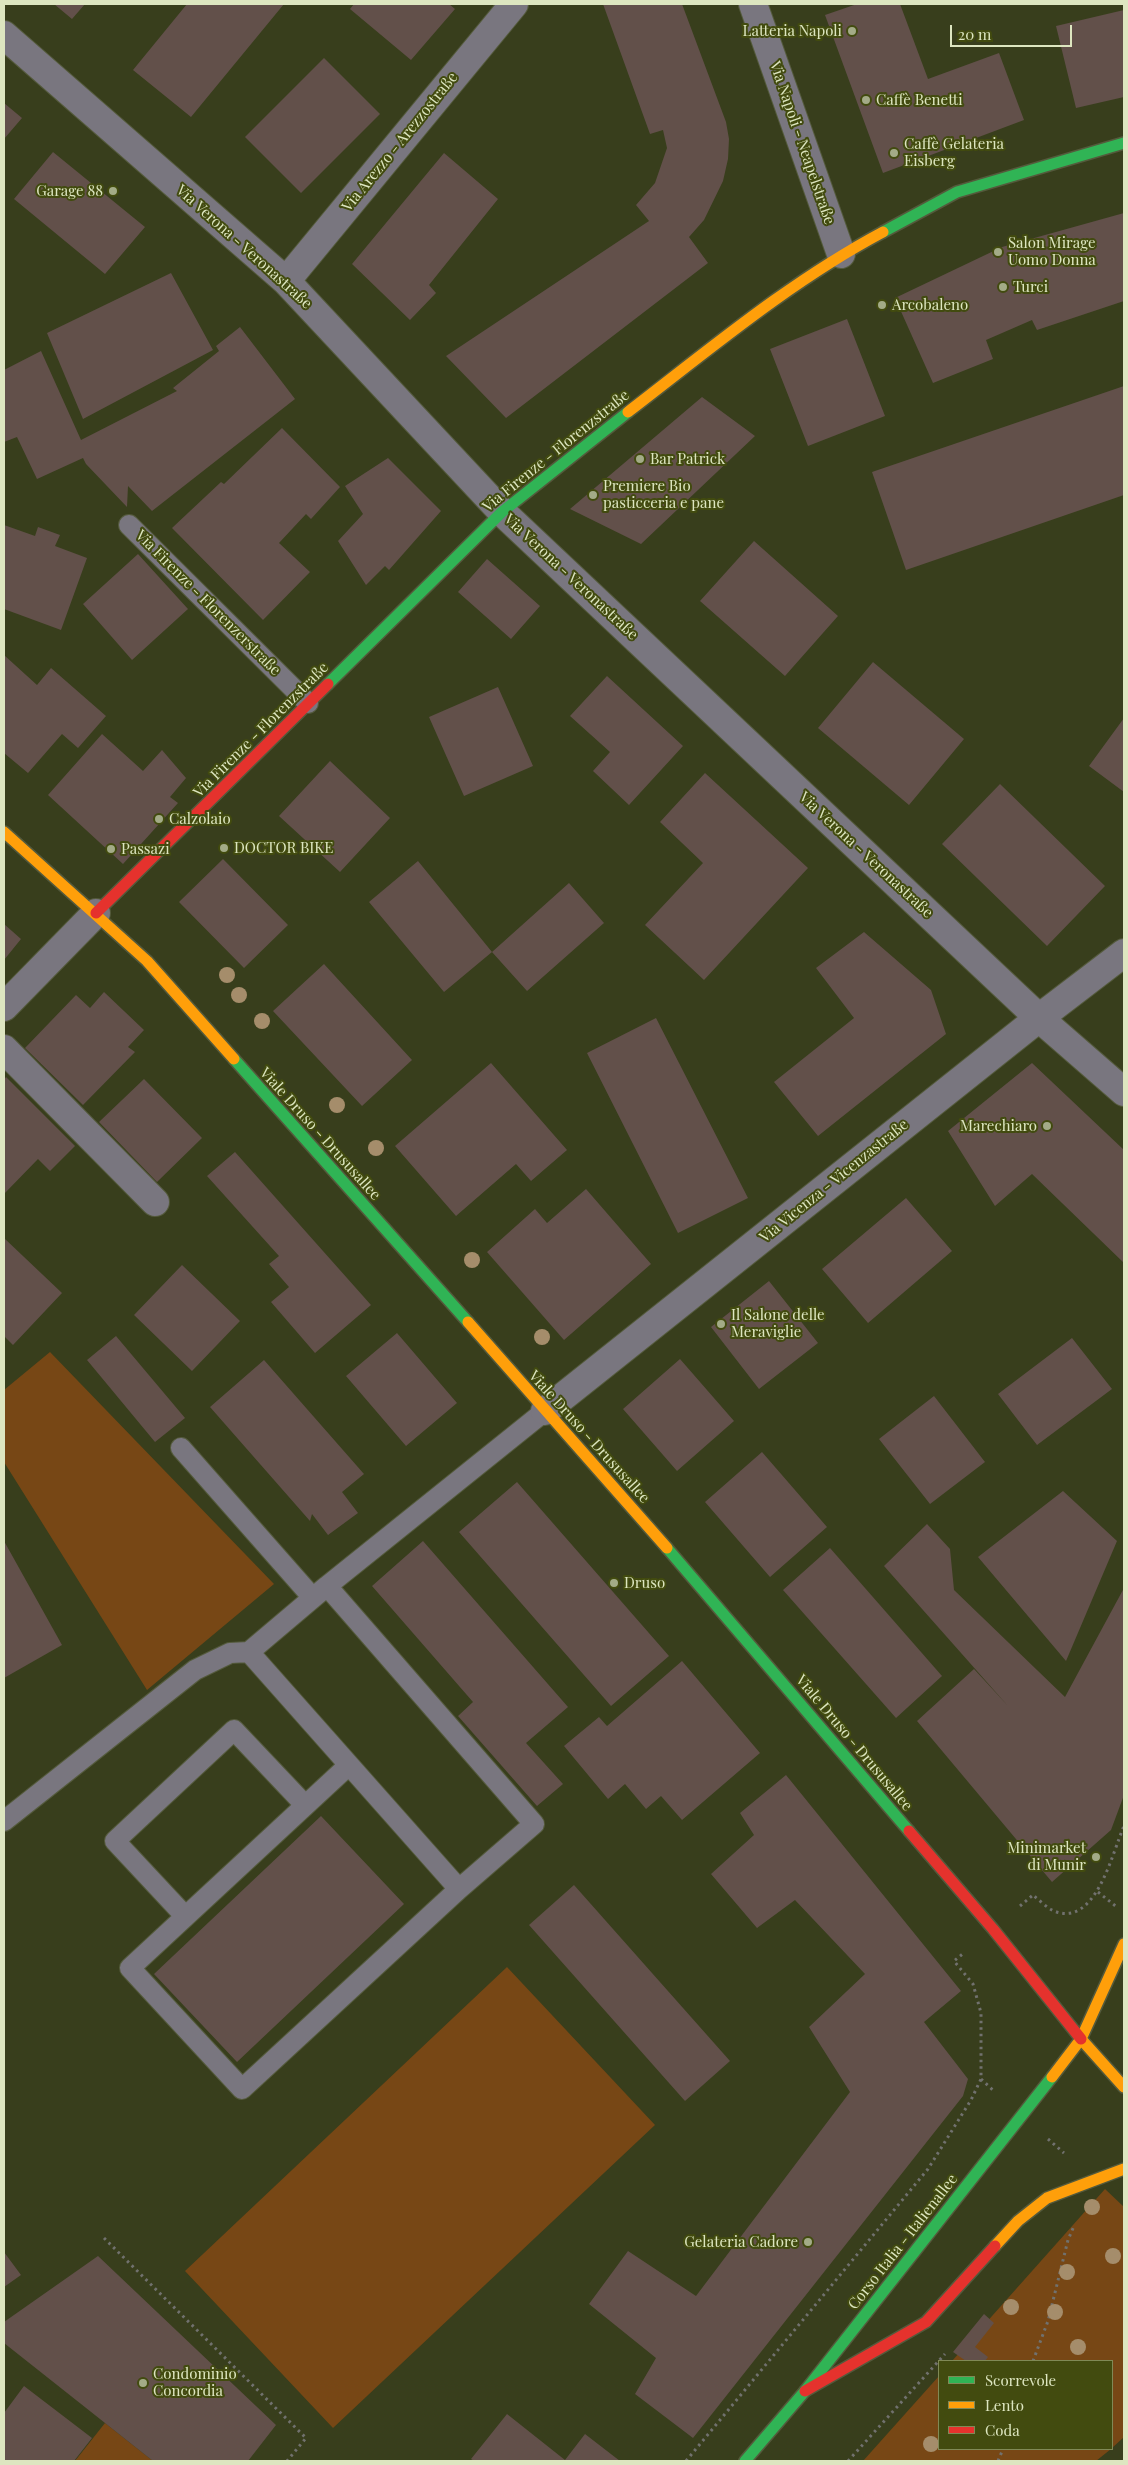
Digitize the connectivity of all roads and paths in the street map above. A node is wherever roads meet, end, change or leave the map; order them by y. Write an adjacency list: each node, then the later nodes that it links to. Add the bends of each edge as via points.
1 (514, 4): 6 (street, Via Arezzo - Arezzostraße)
2 (753, 4): 5 (street, Via Napoli - Neapelstraße)
3 (4, 35): 6 (street, Via Verona - Veronastraße)
4 (1124, 142): 5 (main road, Via Firenze - Florenzstraße, via 957,192)
5 (841, 254): 7 (main road, Via Firenze - Florenzstraße, via 699,358)
6 (286, 281): 7 (street, Via Verona - Veronastraße)
7 (502, 512): 9 (main road, Via Firenze - Florenzstraße); 14 (street, Via Verona - Veronastraße)
8 (129, 525): 9 (lane, Via Firenze - Florenzerstraße)
9 (308, 703): 11 (main road, Via Firenze - Florenzstraße)
10 (4, 832): 11 (main road, Viale Druso - Drususallee)
11 (96, 914): 13 (street); 18 (main road, Viale Druso - Drususallee, via 146,961)
12 (1124, 953): 14 (street, Via Vicenza - Vicenzastraße)
13 (4, 1007)
14 (1039, 1018): 16 (street, Via Verona - Veronastraße); 18 (street, Via Vicenza - Vicenzastraße)
15 (4, 1049): 17 (street)
16 (1124, 1092)
17 (155, 1202)
18 (545, 1411): 20 (lane); 30 (main road, Viale Druso - Drususallee, via 624,1498)
19 (181, 1448): 20 (lane)
20 (320, 1592): 21 (lane); 26 (lane, via 534,1824)
21 (249, 1652): 22 (lane); 24 (lane, via 230,1653 195,1670)
22 (349, 1765): 23 (lane); 26 (lane)
23 (305, 1805): 29 (lane); 29 (lane, via 234,1730 115,1841)
24 (4, 1821)
25 (1124, 1826): 27 (path)
26 (459, 1888): 29 (lane, via 242,2089 130,1968)
27 (1098, 1892): 28 (path); 30 (path, via 1084,1907 1070,1914 1054,1911 1032,1895)
28 (1124, 1914)
29 (186, 1916)
30 (993, 1929): 32 (main road, Viale Druso - Drususallee); 38 (path, via 954,1961 973,1984 981,2013 981,2079 971,2100 928,2169)
31 (1124, 1944): 32 (main road, Corso Italia - Italienallee)
32 (1081, 2039): 33 (main road, Viale Druso - Drususallee); 36 (main road, Corso Italia - Italienallee)
33 (1124, 2087)
34 (1124, 2169): 36 (main road, via 1047,2198 1018,2221 926,2322)
35 (104, 2238): 37 (path, via 306,2438)
36 (805, 2391): 39 (main road, Corso Italia - Italienallee)
37 (287, 2461)
38 (686, 2461)
39 (745, 2461)

